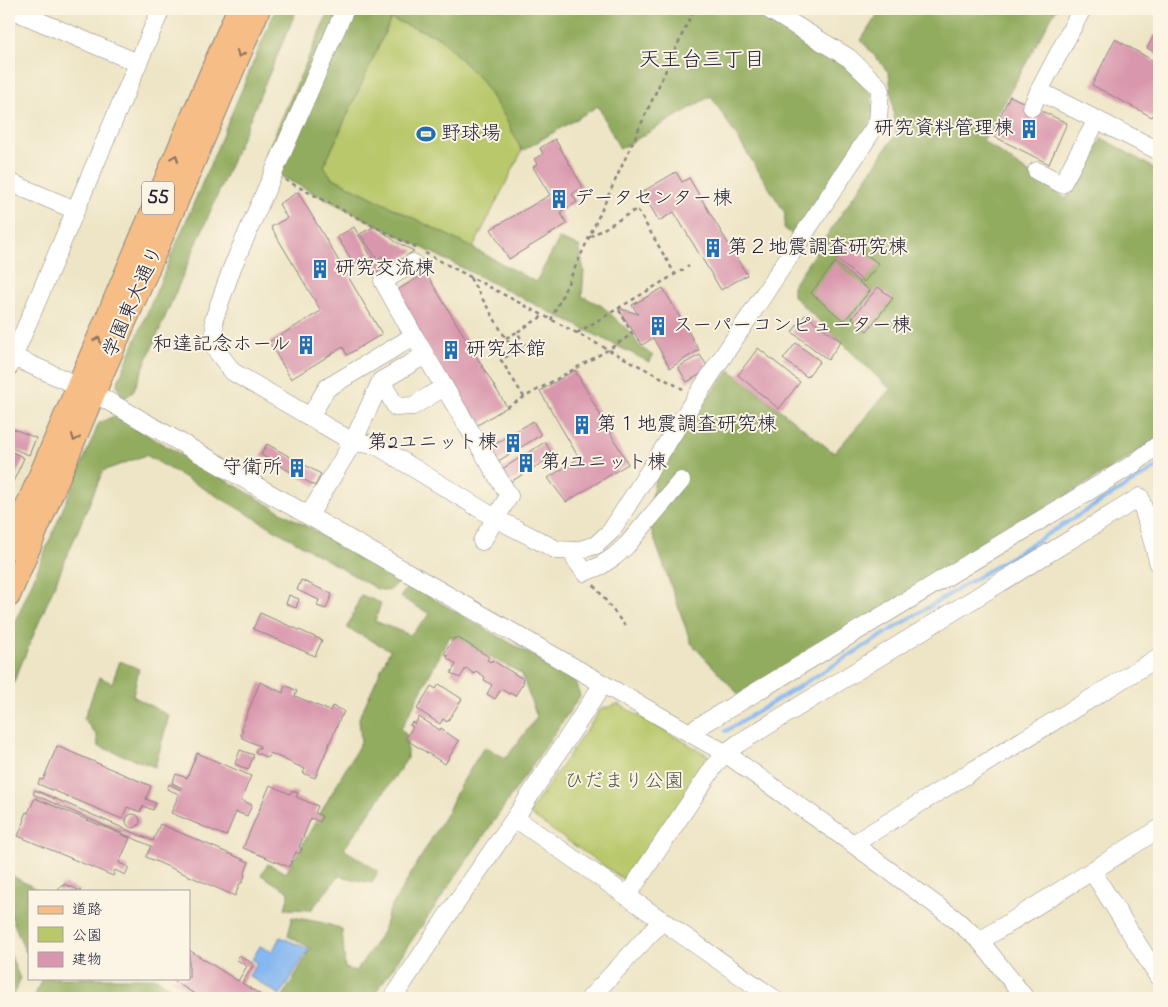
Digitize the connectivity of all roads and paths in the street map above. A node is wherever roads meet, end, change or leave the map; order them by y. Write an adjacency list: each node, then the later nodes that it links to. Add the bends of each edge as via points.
1 (10, 9): 9 (street)
2 (161, 9): 9 (street)
3 (238, 9): 34 (main road, 学園東大通り / 55, one-way to 3)
4 (260, 9): 34 (main road, 学園東大通り / 55, one-way to 34, via 146,274)
5 (345, 9): 13 (street)
6 (694, 9): 16 (path)
7 (768, 9): 35 (street, via 850,58 880,88 878,122)
8 (1082, 9): 10 (street, via 1036,99)
9 (138, 63): 15 (street)
10 (1097, 120): 11 (street); 12 (street, via 1062,184)
11 (1159, 151)
12 (1037, 171)
13 (273, 174): 20 (path); 38 (street, via 232,268 214,319 216,350 233,372)
14 (9, 182): 15 (street)
15 (75, 210): 31 (street)
16 (589, 238): 19 (path, via 637,209); 23 (path)
17 (413, 263): 26 (street, via 383,281)
18 (689, 266): 19 (path)
19 (676, 274): 21 (path)
20 (470, 278): 22 (path); 27 (path)
21 (618, 308): 25 (path); 28 (path, via 632,334)
22 (543, 316): 23 (path); 24 (path)
23 (551, 320): 25 (path)
24 (517, 332): 27 (path); 29 (path, via 525,345)
25 (576, 333): 28 (path)
26 (414, 336): 30 (street); 38 (street, via 327,388)
27 (506, 338): 29 (path)
28 (608, 350): 35 (path); 36 (path)
29 (514, 352): 36 (path, via 501,360)
30 (425, 355): 32 (street); 33 (street)
31 (10, 360): 34 (street)
32 (381, 382): 33 (street, via 396,407 413,406); 39 (street)
33 (444, 387): 43 (street, via 509,496)
34 (86, 389): 42 (street); 45 (main road, 学園東大通り / 55); 48 (main road, 学園東大通り / 55, one-way to 48)
35 (696, 396): 47 (street, via 611,531)
36 (524, 397): 37 (path)
37 (507, 407)
38 (310, 417): 39 (street)
39 (353, 442): 42 (street); 43 (street, via 376,445)
40 (1159, 444): 52 (street, via 1134,463)
41 (681, 481): 47 (street, via 615,556 600,566)
42 (308, 515): 51 (street)
43 (495, 518): 44 (street); 47 (street, via 556,550)
44 (482, 541)
45 (9, 548)
46 (1159, 564): 53 (street, via 1140,497)
47 (577, 566): 49 (path)
48 (9, 596)
49 (625, 626)
50 (1159, 657): 56 (street)
51 (603, 684): 52 (street); 54 (street)
52 (690, 732): 53 (street)
53 (725, 753): 56 (street); 58 (street)
54 (515, 818): 58 (street); 63 (street)
55 (1159, 829): 57 (street)
56 (853, 844): 60 (street)
57 (1092, 871): 60 (street); 61 (street)
58 (626, 896): 59 (street)
59 (662, 920): 64 (street); 65 (street)
60 (980, 941): 62 (street)
61 (1159, 978)
62 (1017, 995)
63 (393, 998)
64 (590, 998)
65 (773, 998)

